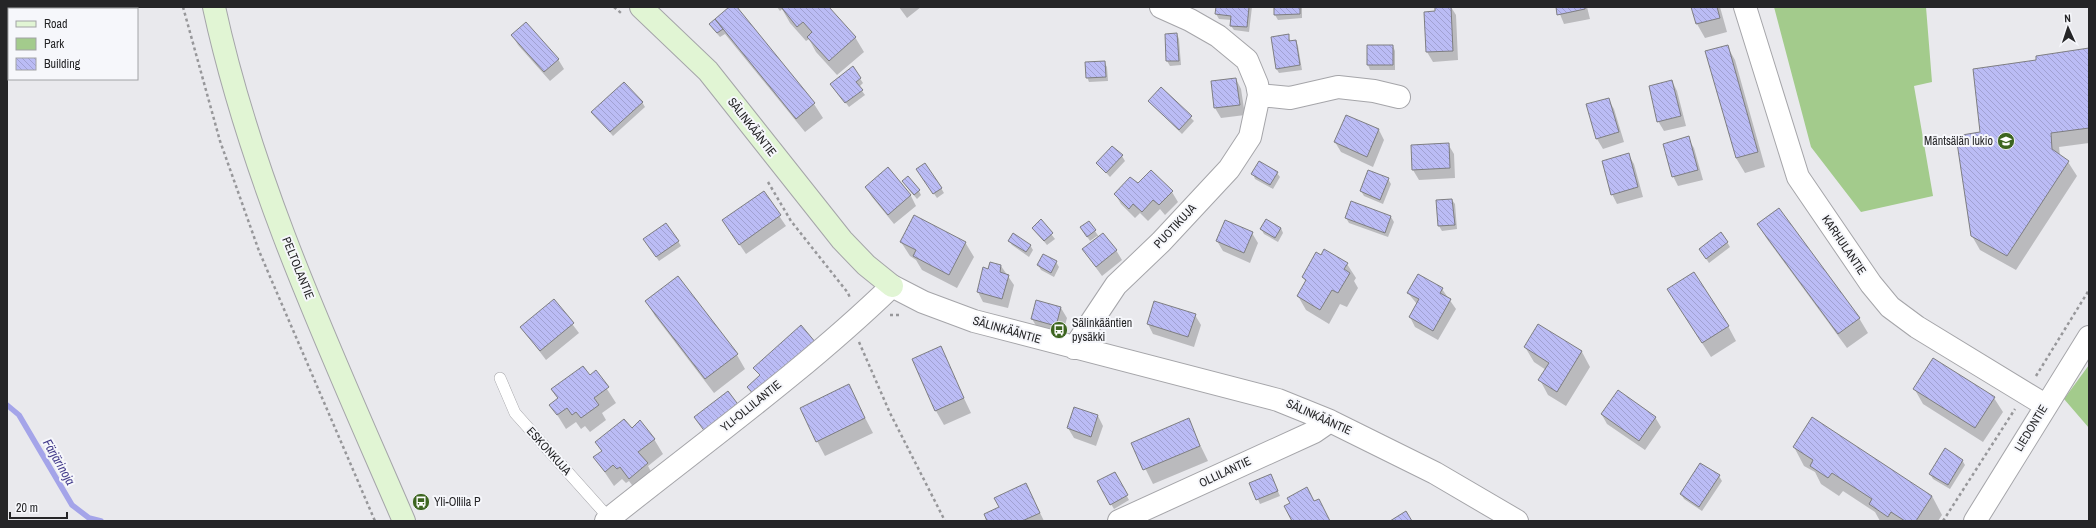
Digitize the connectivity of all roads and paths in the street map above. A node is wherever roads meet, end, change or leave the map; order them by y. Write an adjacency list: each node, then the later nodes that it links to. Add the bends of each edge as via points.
1 (183, 7): 22 (path, via 220,141 259,251)
2 (214, 7): 23 (main road, PELTOLANTIE, via 223,48 287,243 345,386)
3 (614, 7): 6 (path)
4 (1161, 7): 7 (street, PUOTIKUJA, via 1218,36 1247,60 1257,84)
5 (1745, 7): 19 (street, KARHULANTIE, via 1798,177 1871,284 1890,307 1917,326)
6 (642, 11): 10 (main road, SÄLINKÄÄNTIE, via 708,71 842,240 866,265)
7 (1258, 95): 8 (street, via 1290,98 1338,87); 15 (street, PUOTIKUJA, via 1250,137 1229,169 1161,242 1116,285)
8 (1399, 98)
9 (764, 176): 13 (path, via 791,221 848,293)
10 (892, 286): 13 (street, YLI-OLLILANTIE); 15 (street, SÄLINKÄÄNTIE, via 923,302 974,321)
11 (904, 314): 12 (path)
12 (889, 316)
13 (856, 321): 21 (street, YLI-OLLILANTIE); 24 (path, via 860,344 887,406)
14 (2089, 337): 19 (street, LIEDONTIE)
15 (1074, 348): 20 (street, SÄLINKÄÄNTIE, via 1278,400)
16 (2028, 374): 18 (path)
17 (500, 378): 21 (lane, ESKONKUJA, via 515,413)
18 (2035, 378)
19 (2045, 405): 27 (street, LIEDONTIE)
20 (1330, 421): 25 (street, OLLILANTIE, via 1314,432); 26 (street, SÄLINKÄÄNTIE, via 1436,473)
21 (607, 520)
22 (375, 521)
23 (404, 521)
24 (945, 521)
25 (1119, 521)
26 (1517, 521)
27 (1975, 521)

